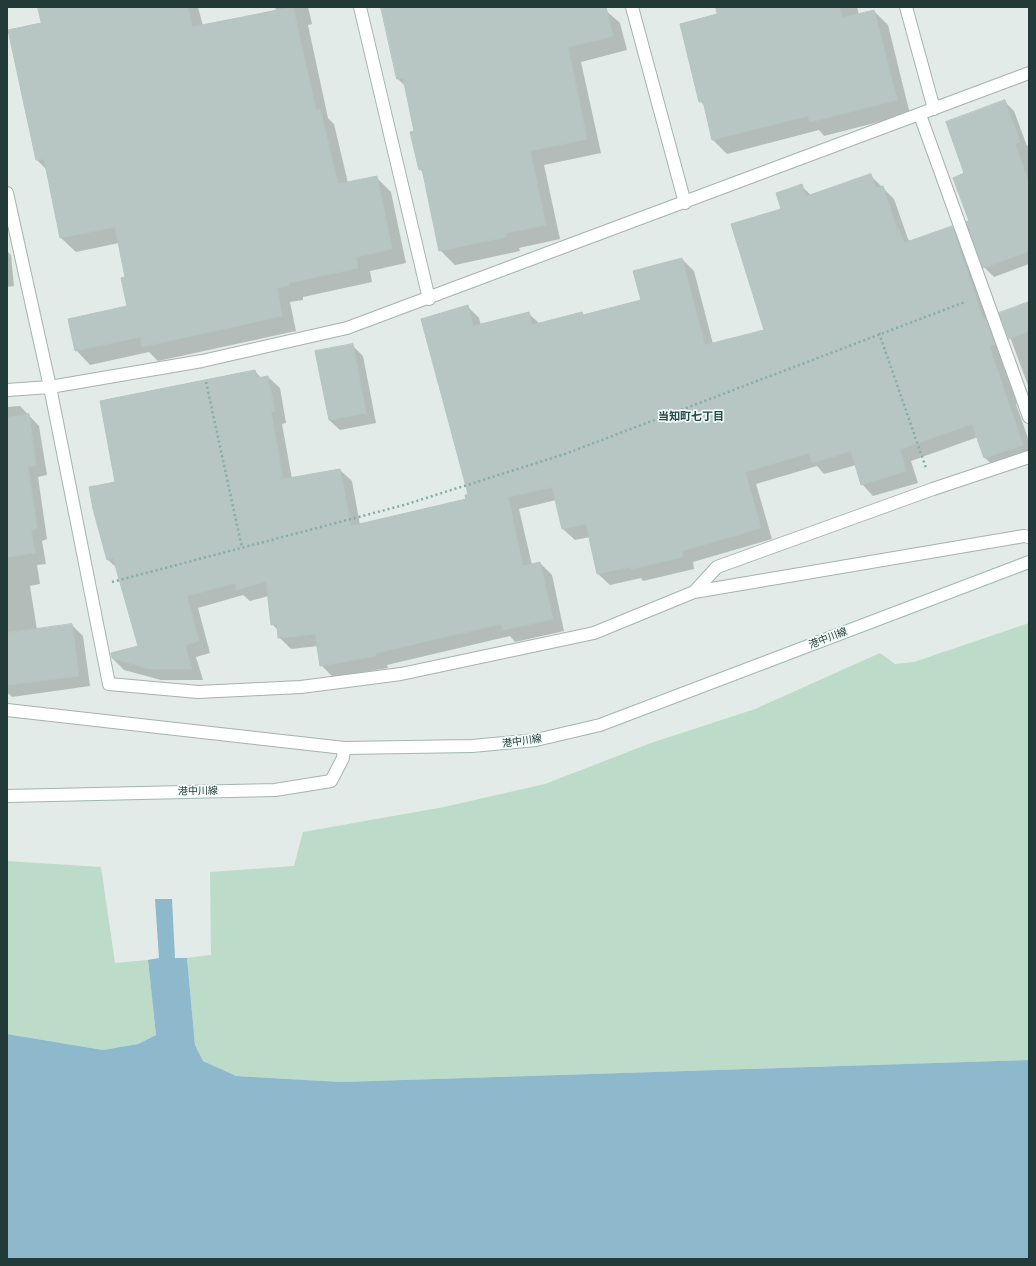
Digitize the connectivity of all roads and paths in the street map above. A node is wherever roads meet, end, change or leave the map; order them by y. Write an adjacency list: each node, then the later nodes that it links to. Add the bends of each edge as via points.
1 (360, 7): 10 (street)
2 (632, 7): 8 (street)
3 (906, 7): 5 (street)
4 (1029, 73): 5 (street)
5 (934, 109): 6 (street)
6 (920, 114): 8 (street); 9 (street)
7 (7, 193): 13 (street)
8 (685, 203): 10 (street)
9 (985, 295): 11 (path); 15 (street)
10 (429, 299): 12 (street, via 347,328)
11 (879, 334): 17 (path); 19 (path, via 565,454 404,505)
12 (202, 361): 13 (street); 19 (path)
13 (50, 387): 14 (street); 21 (street)
14 (7, 390)
15 (1029, 417)
16 (1029, 457): 17 (street)
17 (934, 489): 22 (street, via 717,567)
18 (1029, 537): 22 (street)
19 (242, 548): 21 (path)
20 (1029, 562): 24 (street, 港中川線, via 600,724 536,740 472,746)
21 (90, 588): 22 (street, via 108,684 198,692 301,687 401,674 594,633)
22 (694, 592)
23 (7, 710): 24 (street)
24 (344, 748): 25 (street, 港中川線, via 343,758 331,781 274,790)
25 (7, 796)

